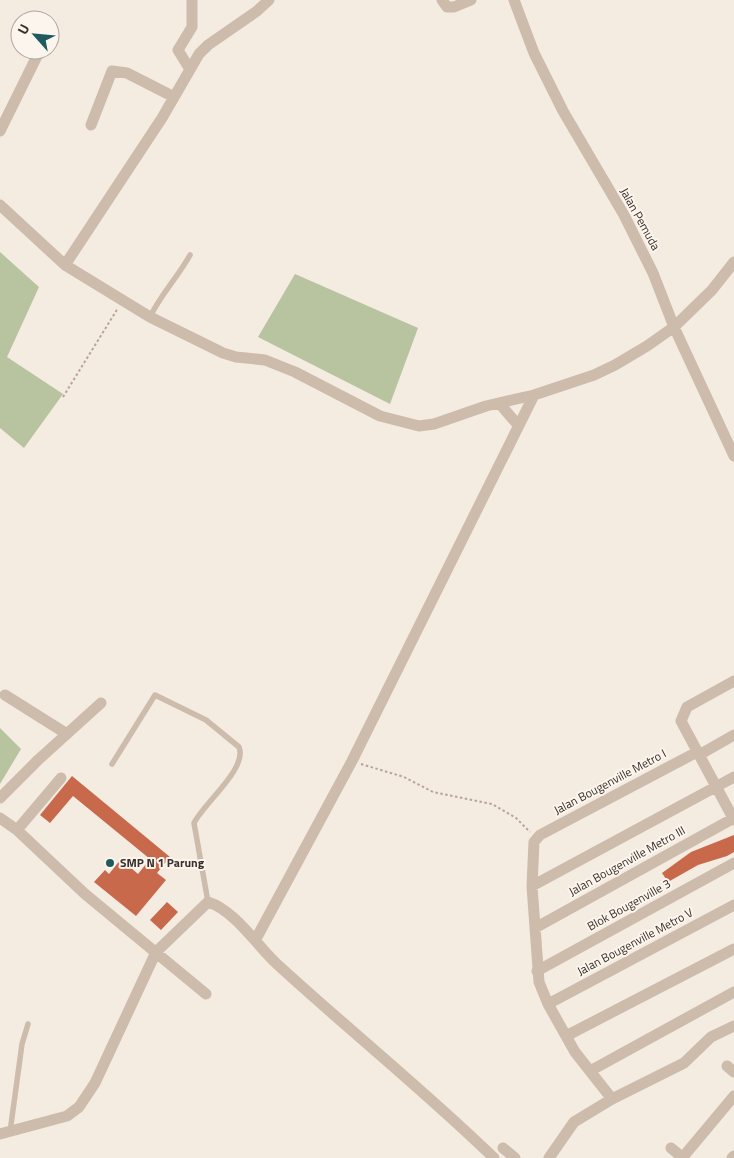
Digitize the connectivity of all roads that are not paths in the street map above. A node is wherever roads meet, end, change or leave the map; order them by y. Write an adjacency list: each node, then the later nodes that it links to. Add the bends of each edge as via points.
1 (192, 0): 7 (street, via 192,27 178,50)
2 (269, 0): 7 (street, via 208,45)
3 (442, 0): 4 (street, via 447,7 454,7)
4 (471, 0)
5 (514, 0): 16 (street, Jalan Pemuda, via 534,53 563,111 624,215 653,273)
6 (35, 60): 10 (street)
7 (189, 68): 8 (street)
8 (172, 96): 9 (street, via 127,73 112,71); 14 (street, via 162,118)
9 (92, 125)
10 (0, 131)
11 (0, 205): 14 (street)
12 (190, 255): 15 (lane, via 176,279 161,295)
13 (734, 262): 16 (street, via 712,290)
14 (65, 265): 15 (street)
15 (150, 317): 18 (street, via 223,353 278,364 380,416 403,423 434,424)
16 (674, 327): 17 (street, via 635,354 604,370); 20 (street, Jalan Pemuda)
17 (534, 395): 18 (street); 19 (street)
18 (499, 403): 19 (street)
19 (518, 425): 40 (street, via 352,761)
20 (734, 456)
21 (734, 682): 26 (street, via 684,710 681,721)
22 (4, 695): 24 (street)
23 (101, 703): 24 (street)
24 (67, 734): 31 (street)
25 (734, 735): 26 (street, Jalan Bougenville Metro I)
26 (698, 753): 30 (street); 36 (street, Jalan Bougenville Metro I, via 536,838 532,847)
27 (112, 764): 37 (lane, via 155,695 206,720 240,747 242,753 238,766 194,823)
28 (734, 777): 30 (street)
29 (62, 778): 34 (street)
30 (716, 787): 33 (street); 36 (street)
31 (0, 798)
32 (0, 818): 34 (street)
33 (734, 819): 39 (street, Jalan Bougenville Metro III)
34 (17, 830): 42 (street, via 72,882)
35 (734, 863): 43 (street, Blok Bougenville 3)
36 (532, 886): 39 (street)
37 (208, 902): 40 (street); 42 (street)
38 (734, 905): 46 (street, Jalan Bougenville Metro V)
39 (535, 928): 43 (street)
40 (256, 939): 56 (street, via 276,964)
41 (734, 949): 49 (street)
42 (156, 952): 45 (street); 53 (street, via 95,1083 79,1107 67,1116)
43 (537, 971): 46 (street)
44 (734, 992): 50 (street)
45 (206, 994)
46 (548, 1004): 49 (street)
47 (28, 1024): 53 (lane)
48 (734, 1026): 52 (street, via 711,1036 684,1063)
49 (566, 1036): 50 (street)
50 (590, 1071): 52 (street)
51 (734, 1096): 59 (street)
52 (612, 1099): 58 (street, via 574,1122)
53 (5, 1133)
54 (503, 1148): 57 (street)
55 (672, 1148): 59 (street)
56 (494, 1158)
57 (515, 1158)
58 (549, 1158)
59 (683, 1158)

